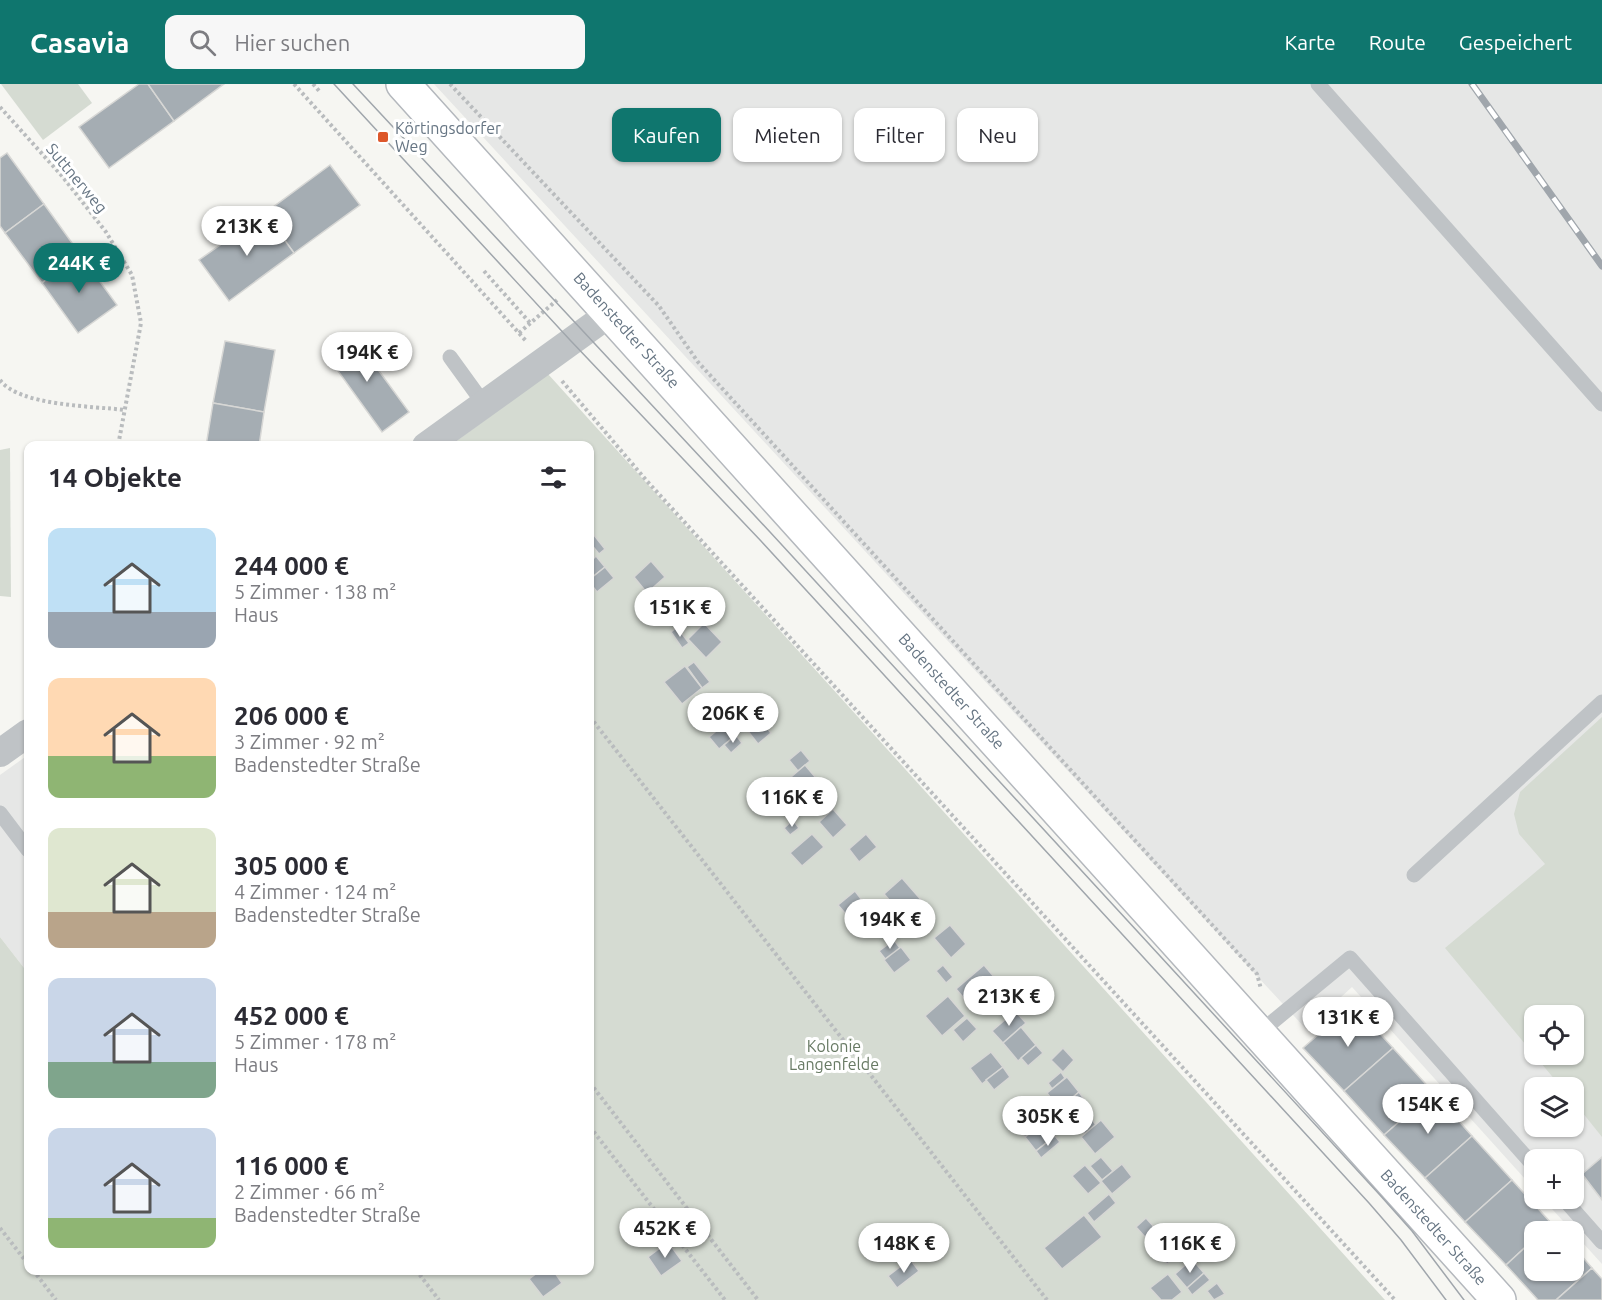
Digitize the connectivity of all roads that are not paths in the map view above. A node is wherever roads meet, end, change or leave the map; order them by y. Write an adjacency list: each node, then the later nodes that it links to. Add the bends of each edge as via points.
1 (404, 84): 3 (street, Badenstedter Straße)
2 (1318, 84): 6 (lane)
3 (612, 312): 5 (street); 14 (street, Badenstedter Straße)
4 (450, 357): 5 (lane)
5 (484, 404): 7 (street)
6 (1602, 404)
7 (433, 441)
8 (1602, 702): 13 (lane)
9 (24, 736): 10 (street)
10 (0, 753)
11 (0, 813): 12 (lane)
12 (24, 845)
13 (1414, 875)
14 (1268, 1026): 15 (lane, via 1350,958); 18 (street, Badenstedter Straße)
15 (1524, 1155)
16 (1573, 1209): 17 (lane)
17 (1602, 1242)
18 (1499, 1300)

